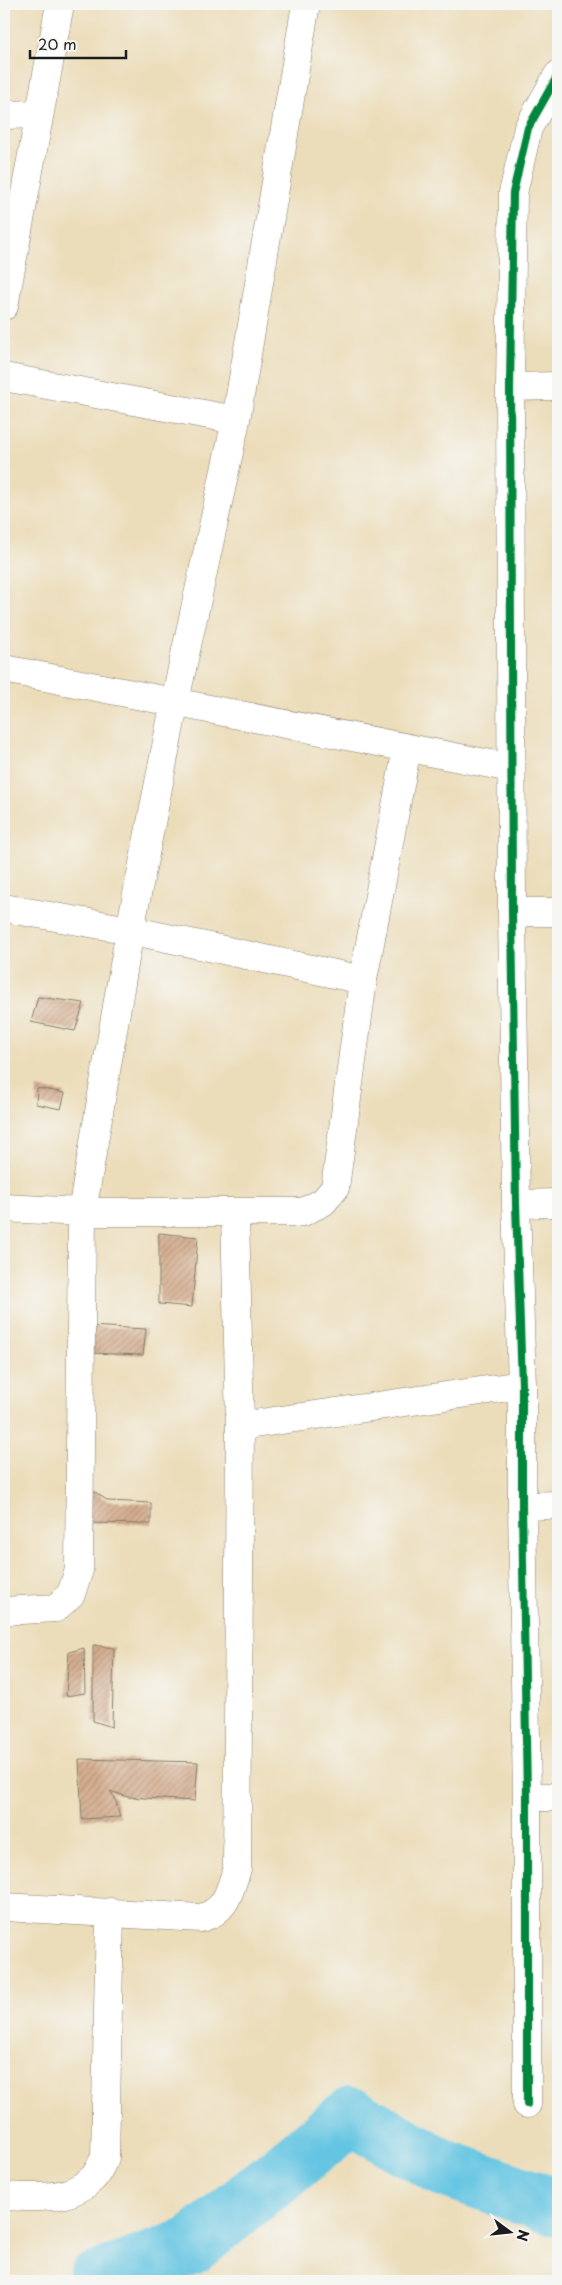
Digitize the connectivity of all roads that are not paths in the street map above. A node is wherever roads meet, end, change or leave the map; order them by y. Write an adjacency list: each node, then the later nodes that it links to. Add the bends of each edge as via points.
1 (60, 4): 4 (street)
2 (306, 4): 10 (street)
3 (558, 75): 9 (street, via 528,128 513,193)
4 (39, 114): 5 (street); 6 (street)
5 (4, 115)
6 (4, 306)
7 (4, 377): 10 (street)
8 (558, 386): 9 (street)
9 (510, 387): 14 (street)
10 (236, 420): 12 (street)
11 (4, 669): 12 (street)
12 (174, 701): 13 (street); 18 (street)
13 (407, 748): 14 (street); 19 (street)
14 (511, 768): 16 (street)
15 (4, 908): 18 (street)
16 (512, 912): 17 (street); 21 (street)
17 (558, 912)
18 (130, 930): 19 (street); 23 (street)
19 (363, 980): 24 (street, via 335,1188 323,1202 303,1212)
20 (558, 1203): 21 (street)
21 (516, 1204): 25 (street)
22 (4, 1208): 23 (street)
23 (82, 1212): 24 (street); 29 (street, via 78,1570 71,1594 56,1608)
24 (235, 1213): 26 (street)
25 (522, 1385): 26 (street); 28 (street)
26 (240, 1426): 33 (street, via 237,1869 226,1901 214,1915 201,1918)
27 (558, 1505): 28 (street)
28 (522, 1506): 30 (street)
29 (4, 1611)
30 (527, 1797): 31 (street); 34 (street)
31 (558, 1797)
32 (4, 1907): 33 (street)
33 (110, 1912): 35 (street, via 105,2158 94,2178 75,2190 51,2198)
34 (527, 2104)
35 (4, 2196)

